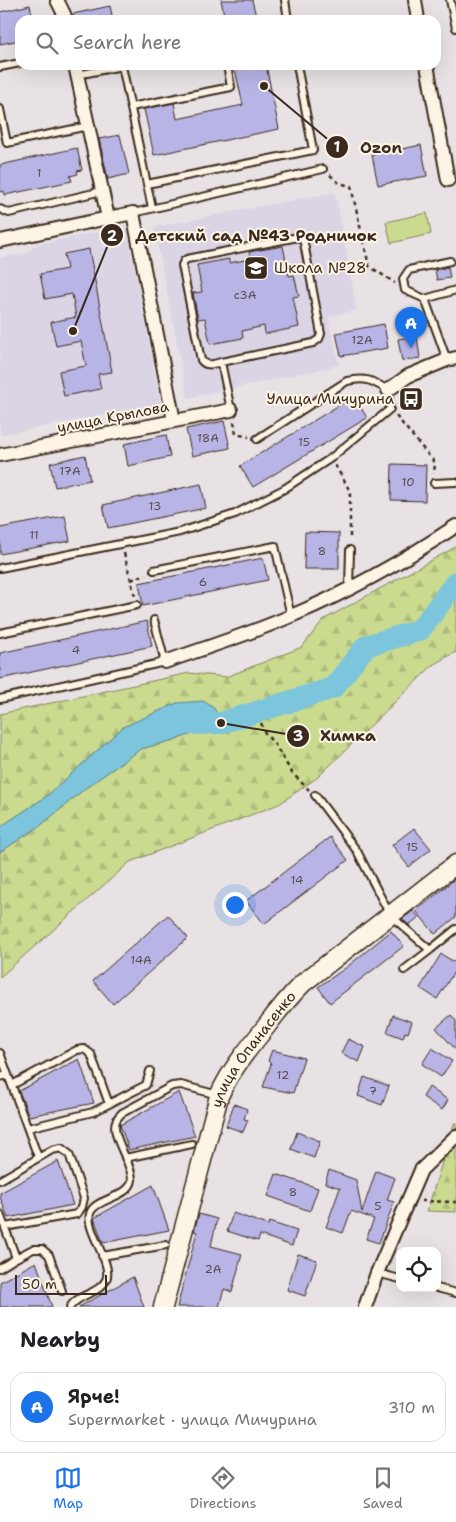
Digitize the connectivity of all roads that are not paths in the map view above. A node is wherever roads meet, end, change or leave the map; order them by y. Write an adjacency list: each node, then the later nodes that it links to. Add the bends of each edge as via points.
1 (56, 0): 5 (street)
2 (284, 0): 6 (lane)
3 (414, 0): 7 (street)
4 (450, 0): 8 (lane)
5 (64, 15)
6 (287, 15)
7 (417, 15)
8 (456, 28)
9 (15, 64): 10 (lane)
10 (0, 67)
11 (76, 70): 18 (street)
12 (123, 70): 16 (lane)
13 (227, 70): 16 (lane, via 231,87)
14 (298, 70): 21 (lane, via 313,150)
15 (428, 70): 20 (street)
16 (131, 107): 21 (lane)
17 (0, 109): 18 (lane, via 7,143)
18 (88, 126): 22 (street)
19 (324, 169): 23 (lane)
20 (448, 180)
21 (147, 184): 23 (lane)
22 (102, 191): 24 (lane, via 9,213); 26 (street)
23 (152, 208): 25 (lane)
24 (0, 209)
25 (133, 213): 26 (street); 35 (street)
26 (108, 218): 27 (street)
27 (0, 241)
28 (450, 261): 30 (lane, via 410,270 403,278 405,290)
29 (456, 290): 30 (lane)
30 (426, 300): 31 (lane)
31 (452, 359): 33 (street, via 408,376)
32 (221, 362): 32 (lane, via 319,340 321,334 302,239 184,261 182,265 201,360 208,365); 34 (lane)
33 (388, 390): 36 (lane, via 362,378 347,381); 42 (lane, via 390,409 331,458 284,489 235,514 180,532)
34 (231, 410): 35 (street, улица Крылова)
35 (174, 422): 37 (street, улица Крылова)
36 (257, 439)
37 (0, 455)
38 (456, 482): 39 (lane)
39 (434, 483)
40 (456, 526): 44 (street)
41 (350, 550): 44 (lane)
42 (0, 568)
43 (154, 570): 46 (lane, via 275,546)
44 (349, 588): 46 (street)
45 (137, 605): 48 (lane)
46 (291, 616): 49 (street)
47 (154, 620): 49 (lane)
48 (0, 633)
49 (165, 662): 50 (lane)
50 (0, 699)
51 (315, 795): 53 (lane, via 357,851)
52 (456, 864): 53 (street, улица Опанасенко)
53 (390, 915): 55 (lane); 62 (street, улица Опанасенко, via 289,997 241,1058)
54 (456, 929): 55 (lane)
55 (430, 950): 56 (lane)
56 (404, 970)
57 (0, 1053): 59 (lane)
58 (150, 1072): 63 (lane, via 146,1085)
59 (8, 1075): 60 (lane); 61 (lane)
60 (0, 1077)
61 (12, 1085): 63 (lane, via 84,1049 91,1054); 64 (lane)
62 (219, 1096): 68 (lane, via 182,1085 172,1086 122,1114 114,1129); 82 (street, улица Опанасенко)
63 (109, 1104): 64 (lane, via 93,1112)
64 (28, 1128): 67 (lane)
65 (456, 1136): 76 (street, via 421,1170)
66 (192, 1144): 68 (lane)
67 (38, 1158): 69 (lane); 71 (lane, via 61,1148 69,1154 84,1198 82,1207 77,1214)
68 (125, 1158): 73 (lane, via 132,1182 128,1189 95,1206 90,1213 89,1221)
69 (0, 1180)
70 (0, 1214): 71 (lane)
71 (5, 1228): 74 (lane)
72 (166, 1245): 73 (lane)
73 (102, 1256): 81 (lane, via 107,1269 106,1280)
74 (16, 1258): 75 (lane); 79 (lane, via 33,1249 42,1249 49,1255)
75 (0, 1268)
76 (377, 1273): 77 (lane); 83 (street)
77 (396, 1278)
78 (441, 1289): 80 (lane)
79 (62, 1291)
80 (456, 1292)
81 (70, 1307)
82 (163, 1307)
83 (365, 1307)

